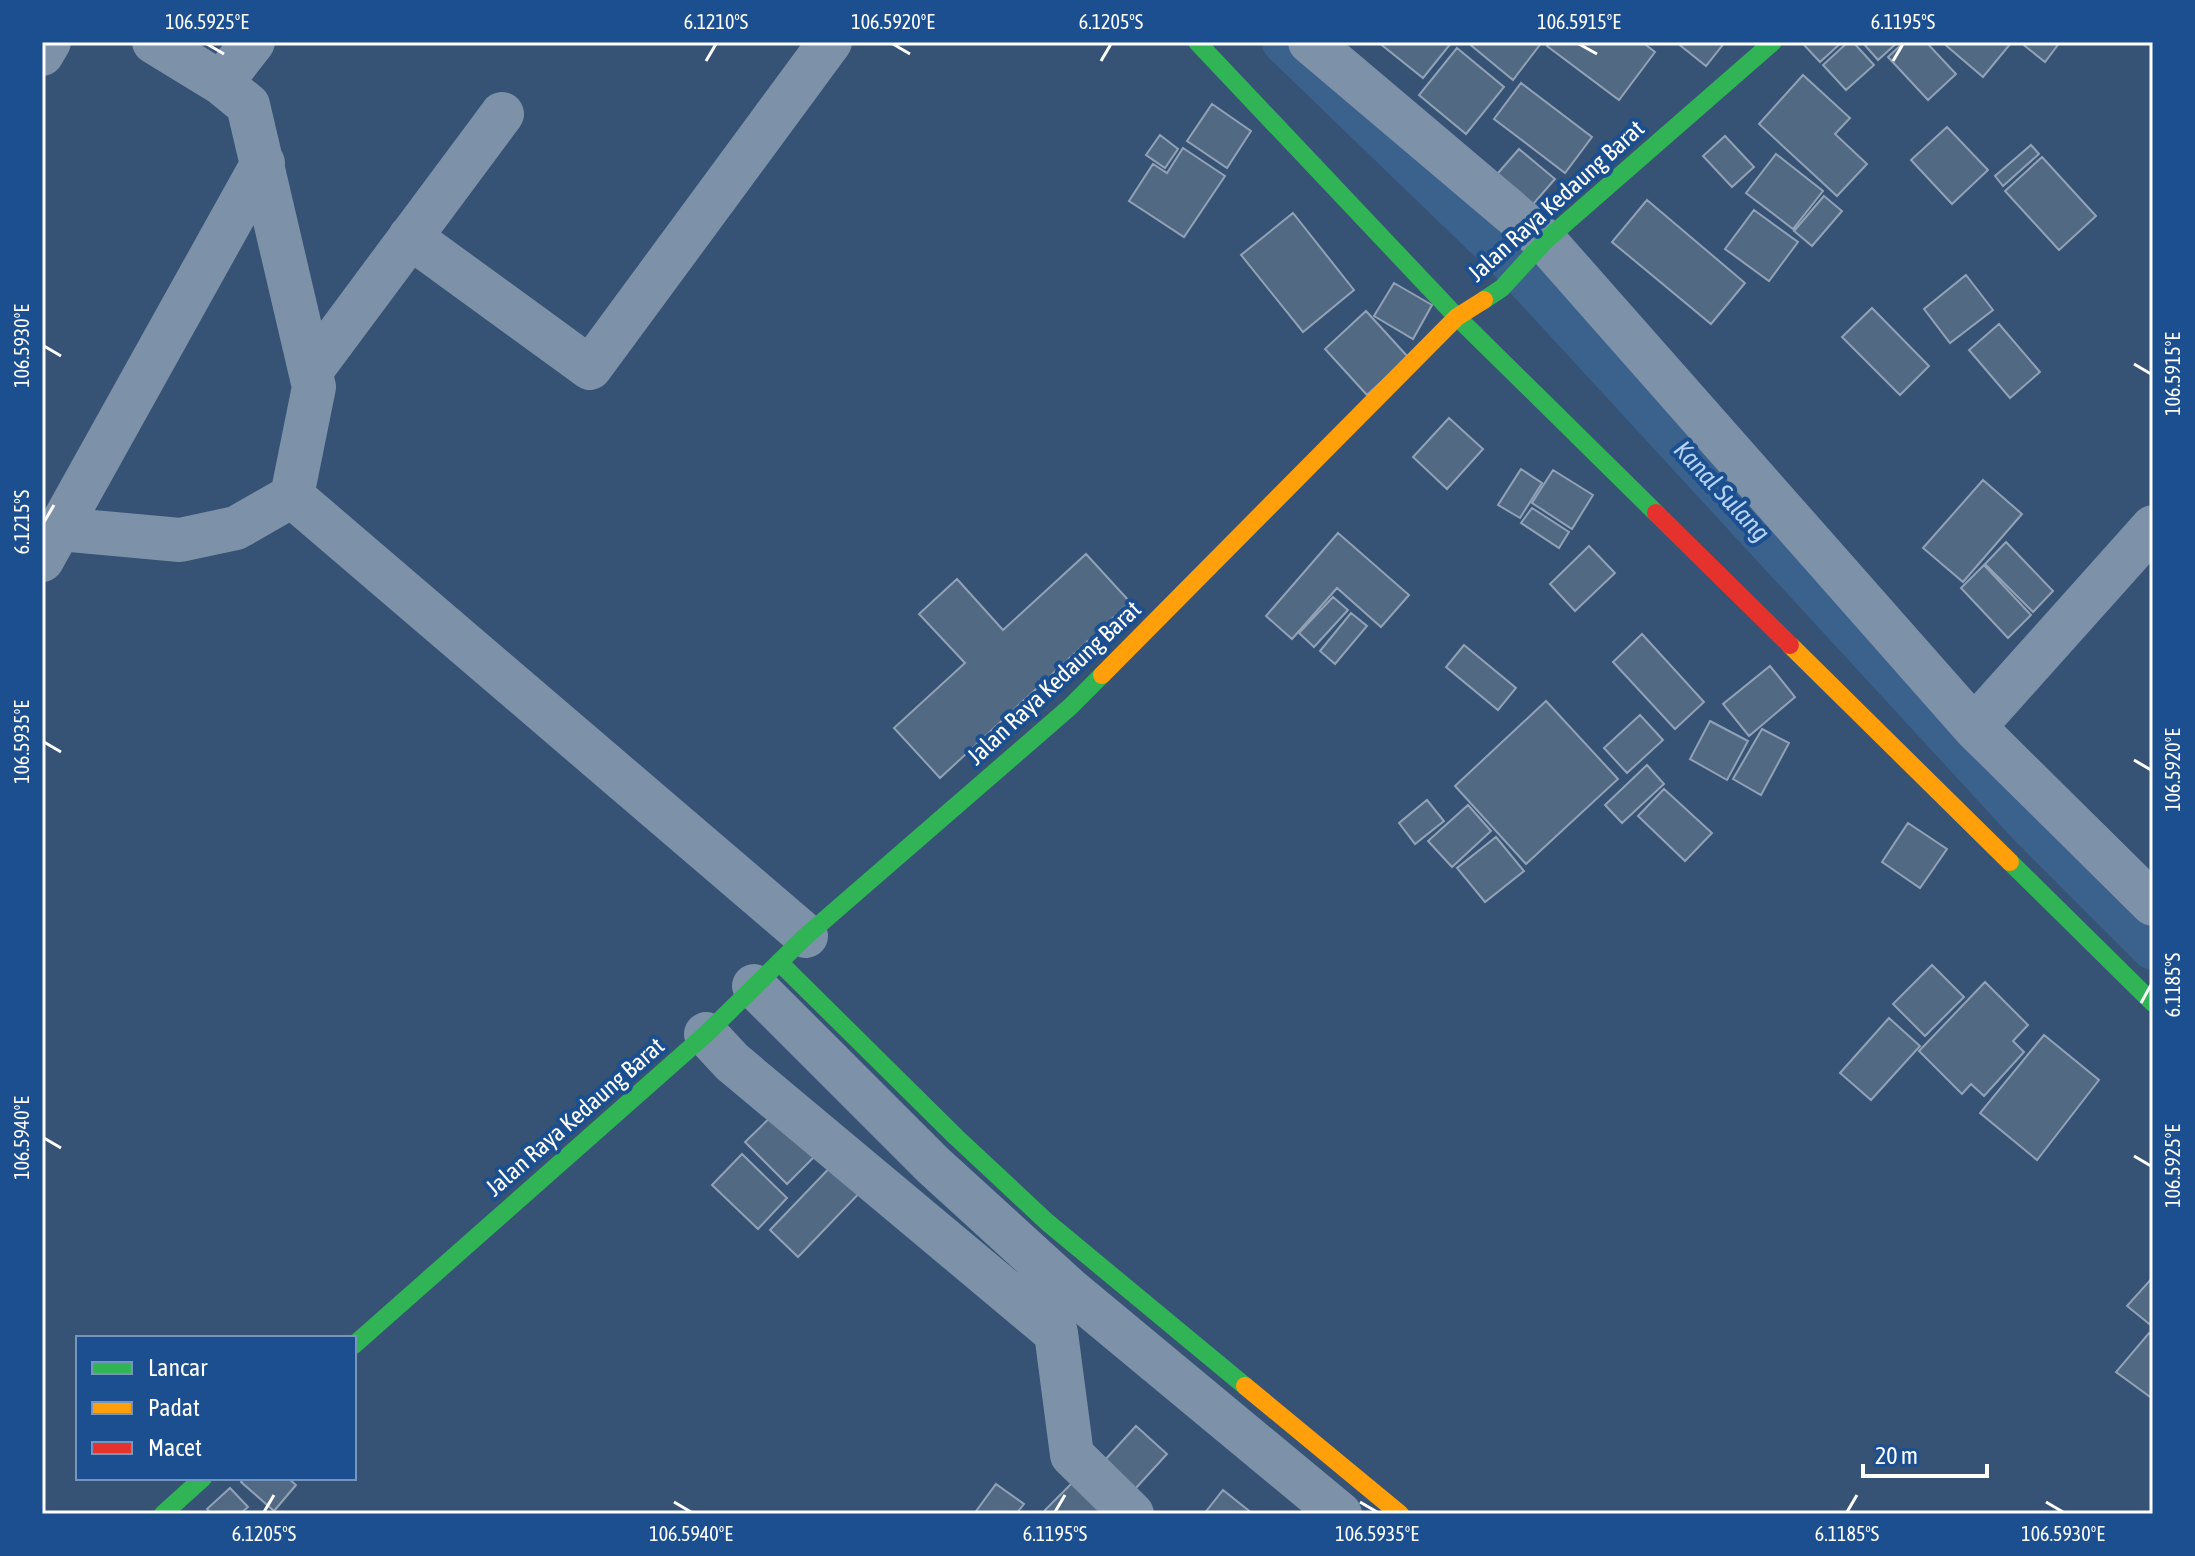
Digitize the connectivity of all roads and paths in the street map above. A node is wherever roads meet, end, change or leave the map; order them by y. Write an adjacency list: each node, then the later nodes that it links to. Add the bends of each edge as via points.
1 (49, 42): 8 (street)
2 (154, 42): 9 (street)
3 (253, 42): 9 (street)
4 (830, 42): 12 (street, via 590,368)
5 (1197, 42): 14 (street)
6 (1310, 42): 13 (street)
7 (1773, 42): 13 (street, Jalan Raya Kedaung Barat)
8 (42, 54)
9 (221, 83): 11 (street, via 248,105)
10 (502, 114): 12 (street)
11 (263, 163): 15 (street); 18 (street)
12 (410, 237): 15 (street)
13 (1535, 252): 14 (street, Jalan Raya Kedaung Barat, via 1502,288); 19 (street)
14 (1457, 317): 21 (street, Jalan Raya Kedaung Barat, via 1070,707); 22 (street)
15 (311, 371): 16 (street, via 314,387)
16 (292, 496): 18 (street, via 236,528 180,540); 21 (street)
17 (2153, 527): 19 (street)
18 (51, 544)
19 (1974, 727): 20 (street)
20 (2153, 904)
21 (780, 961): 23 (street, Jalan Raya Kedaung Barat); 24 (street, via 825,1031 933,1165)
22 (2153, 1003)
23 (706, 1034): 25 (street, Jalan Raya Kedaung Barat); 28 (street, via 732,1062 1056,1333 1072,1455)
24 (1142, 1326): 29 (street); 30 (street)
25 (356, 1343)
26 (201, 1480): 27 (street)
27 (163, 1514)
28 (1132, 1514)
29 (1340, 1514)
30 (1400, 1514)

